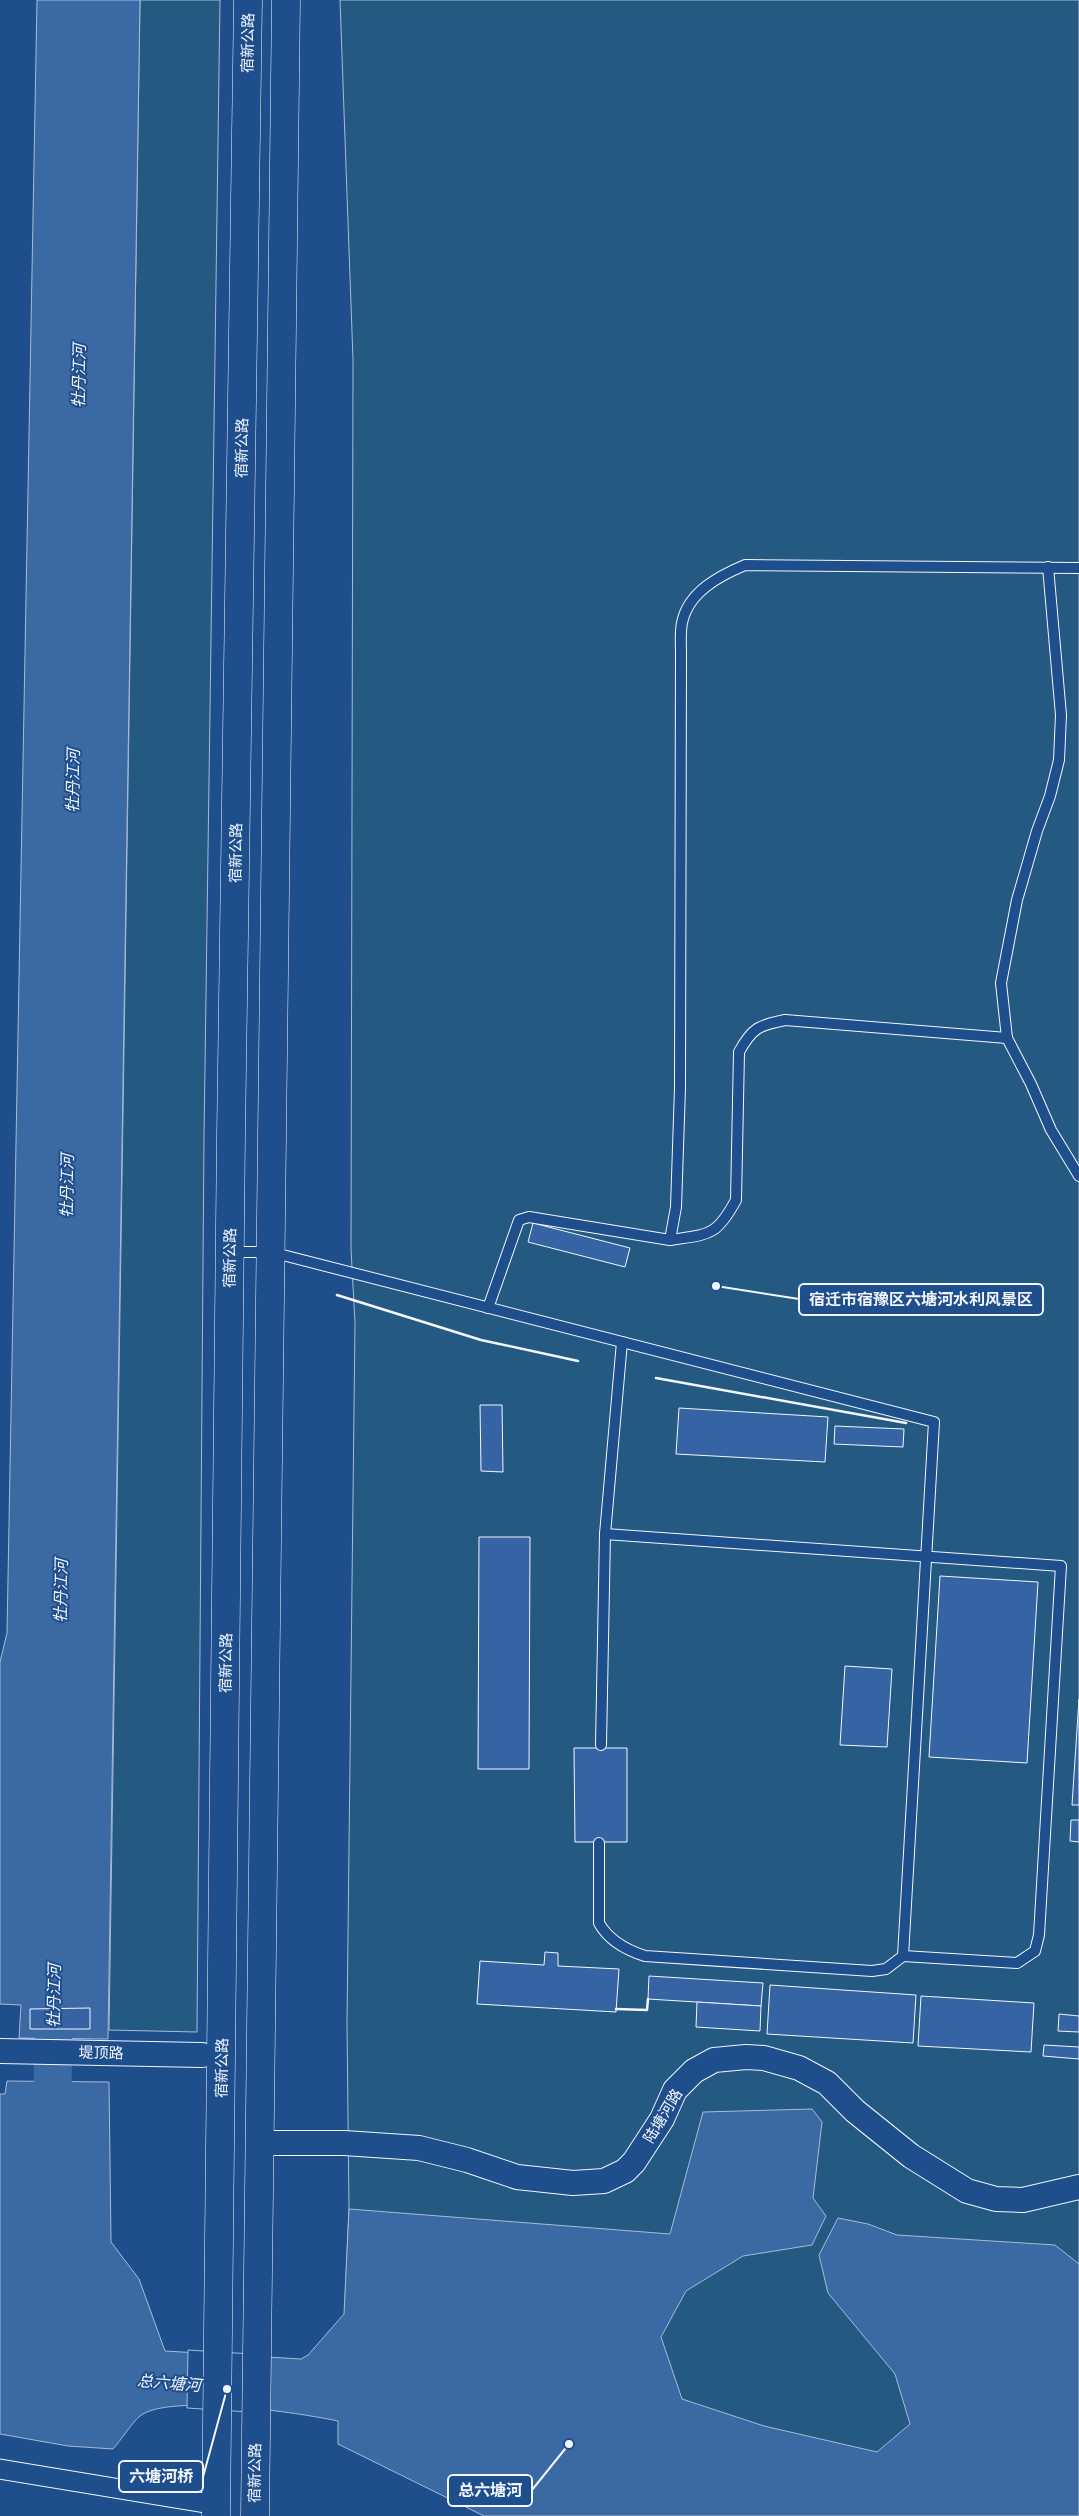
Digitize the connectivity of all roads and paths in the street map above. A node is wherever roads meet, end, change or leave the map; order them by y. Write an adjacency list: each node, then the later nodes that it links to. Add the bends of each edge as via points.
1 (248, 0): 8 (highway, 宿新公路)
2 (286, 0): 9 (highway, 宿新公路)
3 (1048, 567): 4 (lane); 5 (lane, via 1061,715 1059,760 1008,935 1001,983); 7 (lane, via 745,565 708,584 688,608 682,623 681,654 680,1098 676,1206)
4 (1079, 568)
5 (1007, 1038): 6 (lane, via 1051,1130); 7 (lane, via 785,1020 761,1025 748,1036 739,1052 736,1200 727,1218 710,1234)
6 (1079, 1176)
7 (670, 1240): 10 (lane, via 529,1217 519,1220)
8 (230, 1252): 9 (lane); 22 (highway, 宿新公路)
9 (271, 1252): 10 (lane); 19 (highway, 宿新公路)
10 (488, 1308): 11 (lane)
11 (622, 1342): 12 (lane); 13 (lane, via 934,1422)
12 (605, 1534): 13 (lane); 14 (lane)
13 (927, 1556): 16 (lane); 16 (lane, via 1061,1566 1061,1576 1039,1935 1035,1951 1017,1963)
14 (601, 1745)
15 (599, 1844): 16 (lane, via 599,1923 605,1934 632,1952 645,1956 872,1971 886,1968)
16 (903, 1956)
17 (0, 2051): 18 (street, 堤顶路)
18 (202, 2055)
19 (260, 2143): 20 (street, 陆塘河路, via 344,2143 419,2148 517,2177 573,2183 604,2181 625,2171 634,2162 662,2119 675,2090 694,2071 714,2060 728,2057 764,2058 799,2068 826,2083 911,2156 966,2191 996,2199 1023,2200); 23 (highway, 宿新公路)
20 (1079, 2187)
21 (0, 2469): 22 (street)
22 (216, 2511)
23 (255, 2516)

